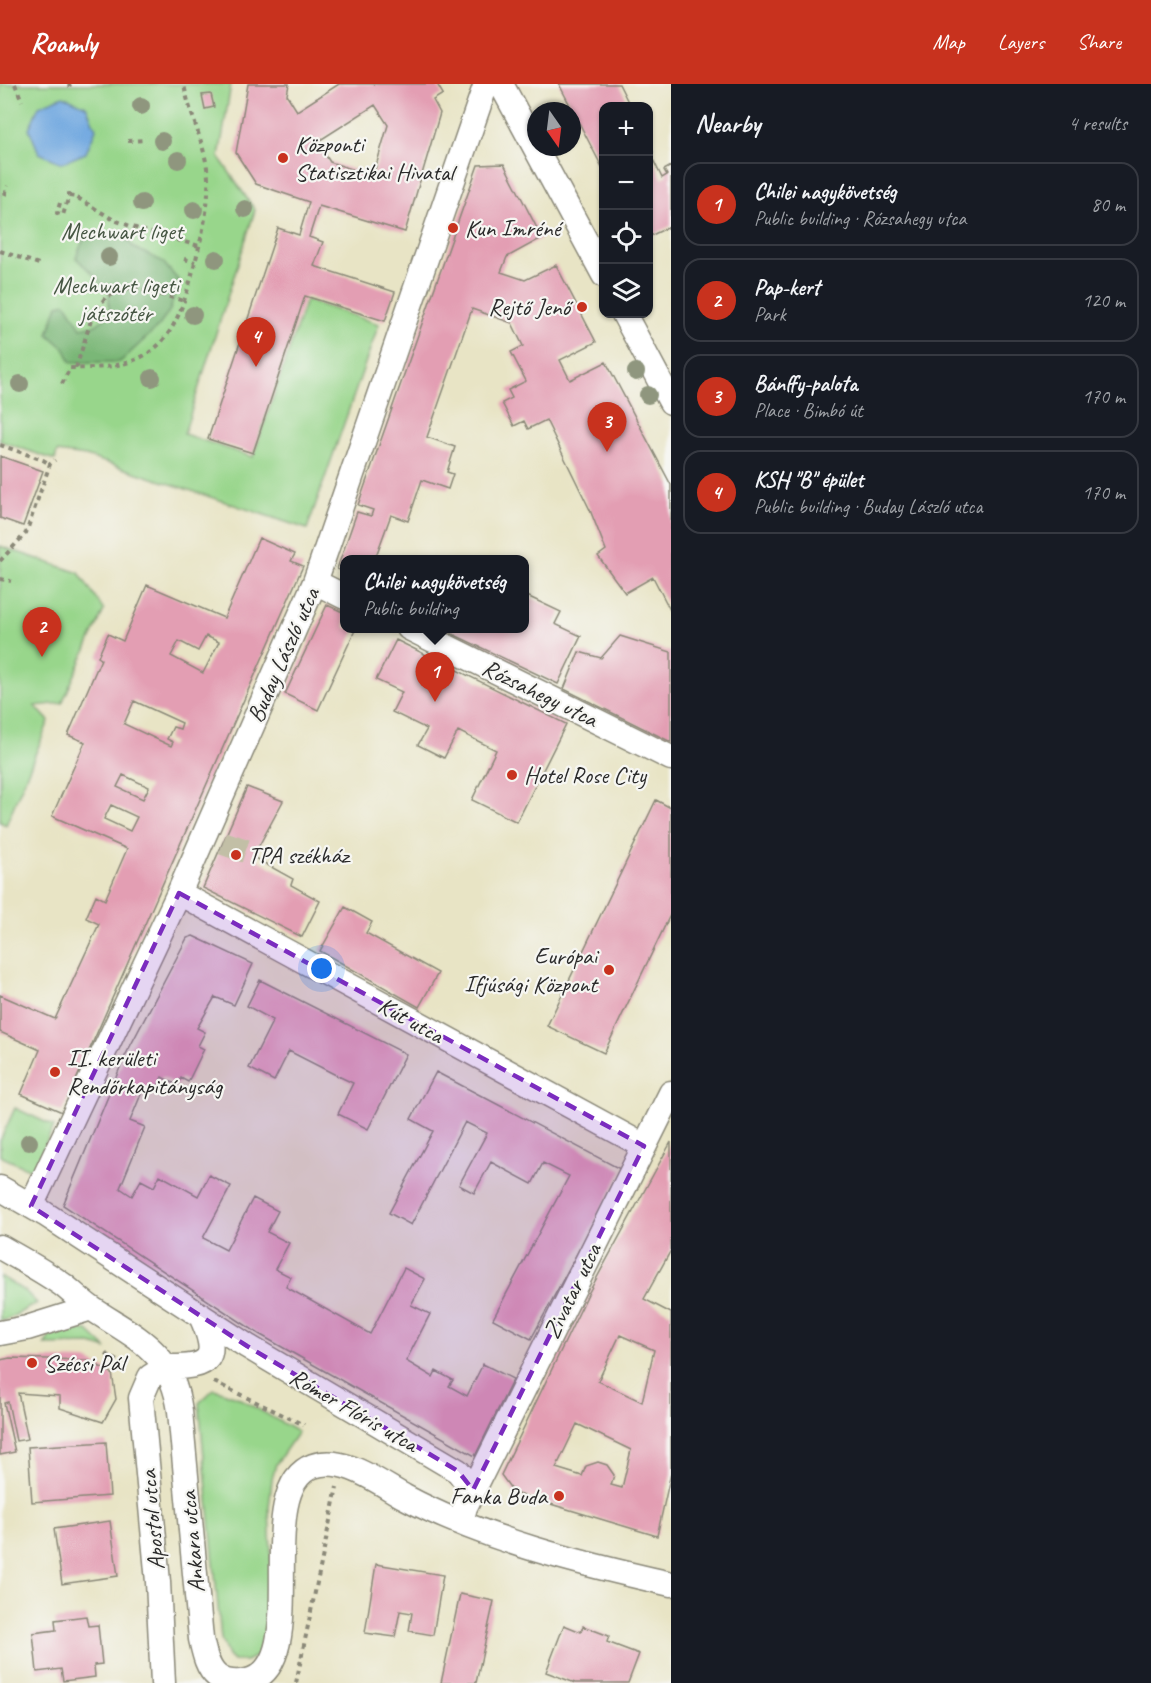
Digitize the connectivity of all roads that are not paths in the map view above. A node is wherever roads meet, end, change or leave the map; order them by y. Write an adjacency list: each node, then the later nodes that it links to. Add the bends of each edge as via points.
1 (486, 84): 6 (street, Buday László utca)
2 (501, 84): 3 (street)
3 (599, 268)
4 (626, 318): 5 (street)
5 (671, 402)
6 (315, 582): 7 (street); 10 (street, Buday László utca)
7 (340, 594)
8 (419, 633): 9 (street, Rózsahegy utca)
9 (671, 758)
10 (179, 893): 12 (street, Kút utca); 14 (street, Buday László utca)
11 (671, 1093): 12 (street, Zivatar utca)
12 (644, 1146): 21 (street, Zivatar utca)
13 (0, 1188): 14 (street, Rómer Flóris utca)
14 (31, 1206): 17 (street, Rómer Flóris utca)
15 (0, 1247): 16 (street, Ankara utca, via 62,1284)
16 (92, 1308): 18 (street); 19 (street, Ankara utca)
17 (201, 1316): 19 (street, via 209,1334 209,1357 199,1365); 21 (street, Rómer Flóris utca, via 458,1471)
18 (0, 1333)
19 (175, 1367): 20 (street, Ankara utca, via 201,1639 210,1667 223,1680 253,1679 264,1673 275,1656 280,1627 284,1518); 24 (street, Apostol utca, via 150,1377 141,1398)
20 (293, 1483): 22 (street, Rómer Flóris utca, via 313,1466 335,1463)
21 (473, 1490): 22 (street)
22 (461, 1522): 23 (street, Rómer Flóris utca, via 613,1571)
23 (671, 1584)
24 (163, 1683)

